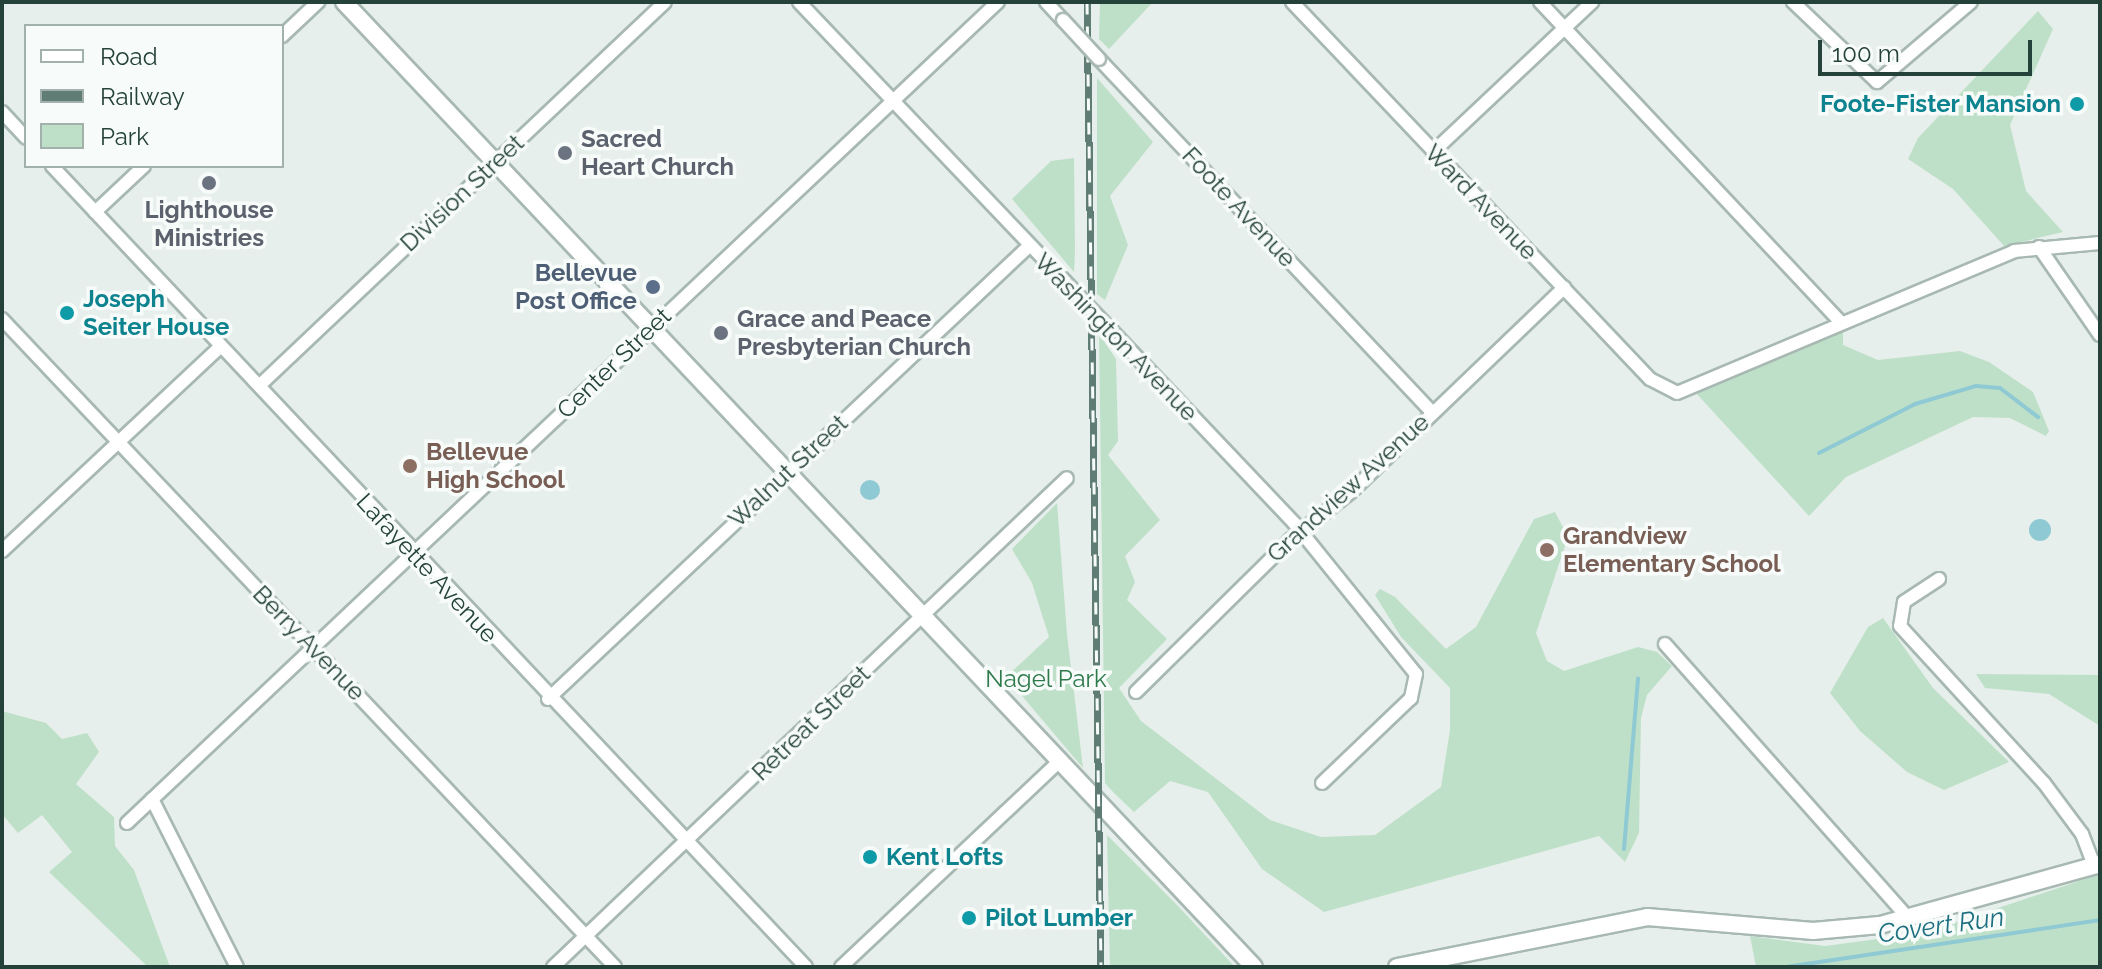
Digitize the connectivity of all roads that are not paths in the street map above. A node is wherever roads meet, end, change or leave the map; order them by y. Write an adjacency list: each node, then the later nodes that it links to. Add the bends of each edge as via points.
1 (318, 2): 13 (street)
2 (344, 2): 18 (street)
3 (665, 2): 18 (street, Division Street)
4 (799, 2): 14 (street, Washington Avenue)
5 (998, 2): 14 (street, Center Street)
6 (1046, 2): 32 (street, Foote Avenue, bridge)
7 (1292, 2): 17 (street, Ward Avenue)
8 (1540, 2): 12 (street)
9 (1592, 2): 12 (street)
10 (1793, 2): 11 (street, via 1877,82)
11 (1971, 2)
12 (1566, 29): 17 (street); 27 (street)
13 (284, 34)
14 (893, 102): 23 (street, Washington Avenue); 28 (street, Center Street)
15 (2, 112): 16 (street)
16 (24, 136)
17 (1433, 152): 25 (street, Ward Avenue)
18 (494, 163): 28 (street); 31 (street, Division Street)
19 (54, 168): 21 (street, Lafayette Avenue)
20 (142, 168): 21 (street)
21 (95, 212): 30 (street, Lafayette Avenue)
22 (2100, 243): 24 (street)
23 (1029, 246): 34 (street, Walnut Street); 36 (street, Washington Avenue, bridge)
24 (2039, 247): 27 (street, via 1965,269); 29 (street)
25 (1564, 288): 27 (street, Ward Avenue, via 1650,379 1677,393); 32 (street, Grandview Avenue)
26 (2, 319): 33 (street, Berry Avenue)
27 (1840, 322)
28 (649, 329): 34 (street); 38 (street, Center Street)
29 (2100, 335)
30 (220, 347): 31 (street, Lafayette Avenue); 33 (street)
31 (260, 385): 38 (street, Lafayette Avenue)
32 (1432, 412): 36 (street, Grandview Avenue)
33 (119, 440): 37 (street); 42 (street, Berry Avenue)
34 (785, 472): 40 (street); 44 (street, Walnut Street)
35 (1067, 478): 40 (street, Retreat Street)
36 (1301, 531): 43 (street, Grandview Avenue); 46 (street, Washington Avenue, via 1399,647 1417,684 1411,698)
37 (2, 551)
38 (414, 556): 42 (street, Center Street); 44 (street, Lafayette Avenue)
39 (1939, 579): 50 (street, via 1904,602 1900,626 2044,783 2082,834)
40 (922, 616): 45 (street); 49 (street, Retreat Street)
41 (1665, 644): 51 (street)
42 (313, 649): 47 (street, Center Street); 52 (street, Berry Avenue)
43 (1136, 692)
44 (548, 699): 49 (street, Lafayette Avenue)
45 (1061, 760): 57 (street); 58 (street)
46 (1322, 783)
47 (152, 799): 48 (street, Center Street); 53 (street)
48 (127, 823)
49 (687, 841): 52 (street, Retreat Street); 56 (street, Lafayette Avenue)
50 (2097, 865): 51 (street)
51 (1909, 919): 59 (street, via 1813,931 1647,917)
52 (586, 936): 54 (street, Retreat Street); 55 (street, Berry Avenue)
53 (237, 967)
54 (553, 967)
55 (615, 967)
56 (806, 967)
57 (841, 967)
58 (1254, 967)
59 (1397, 967)

